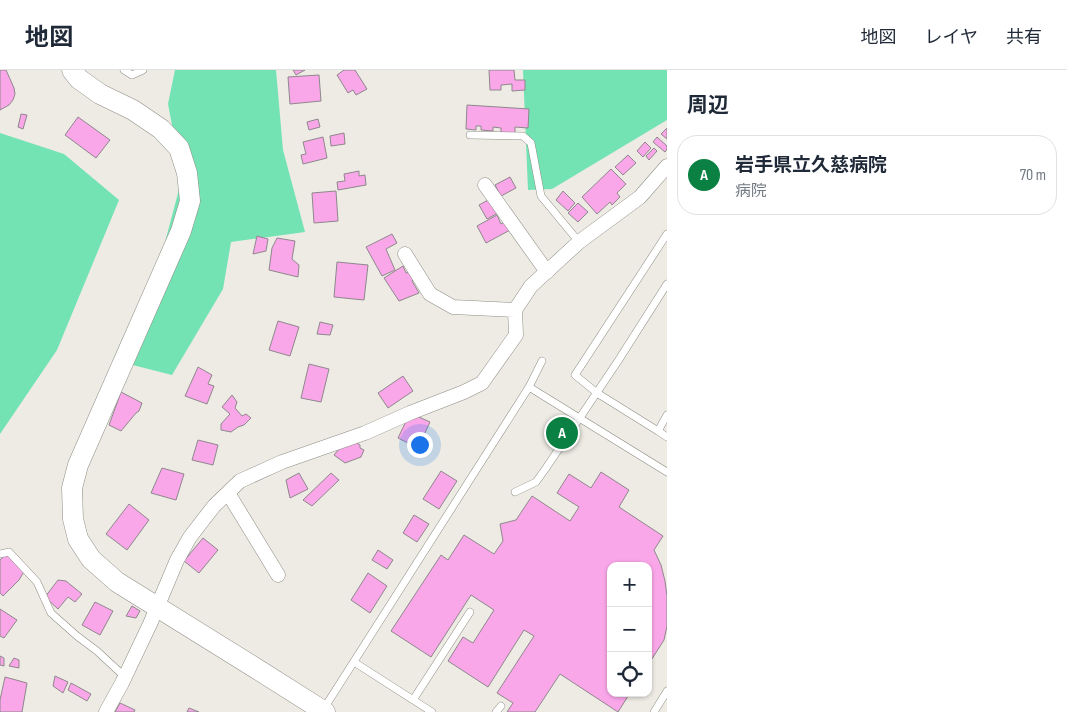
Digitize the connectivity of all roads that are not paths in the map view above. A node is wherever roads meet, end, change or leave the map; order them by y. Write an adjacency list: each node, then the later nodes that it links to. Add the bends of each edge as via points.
1 (72, 70): 25 (street, via 100,94 133,110 161,129 179,148 187,173 190,201 181,231 78,465 72,488 73,519 78,540 91,559 117,582)
2 (124, 70): 3 (lane, via 132,75)
3 (143, 70)
4 (470, 135): 8 (lane, via 523,136 531,143 541,196)
5 (667, 166): 8 (street, via 640,197)
6 (485, 185): 10 (street)
7 (667, 234): 15 (lane, via 575,375)
8 (580, 242): 10 (street)
9 (405, 254): 12 (street, via 430,294 453,307)
10 (547, 272): 12 (street, via 531,286)
11 (667, 284): 15 (lane)
12 (515, 310): 22 (street, via 516,336 482,382 458,395 282,462 240,482)
13 (542, 361): 14 (lane)
14 (529, 386): 17 (lane); 27 (lane)
15 (597, 393): 17 (lane); 18 (lane)
16 (667, 415): 18 (lane)
17 (580, 419): 20 (lane); 21 (lane, via 536,482)
18 (658, 431): 19 (lane)
19 (667, 437)
20 (667, 472)
21 (515, 492)
22 (228, 493): 24 (street); 25 (street, via 190,537)
23 (0, 554): 28 (lane, via 9,552 37,582 51,613)
24 (278, 575)
25 (157, 607): 28 (street); 31 (street)
26 (470, 612): 30 (lane)
27 (354, 662): 30 (lane); 31 (lane)
28 (125, 676): 32 (street)
29 (667, 692): 34 (lane)
30 (413, 700): 33 (lane)
31 (324, 711)
32 (106, 712)
33 (432, 712)
34 (654, 712)

